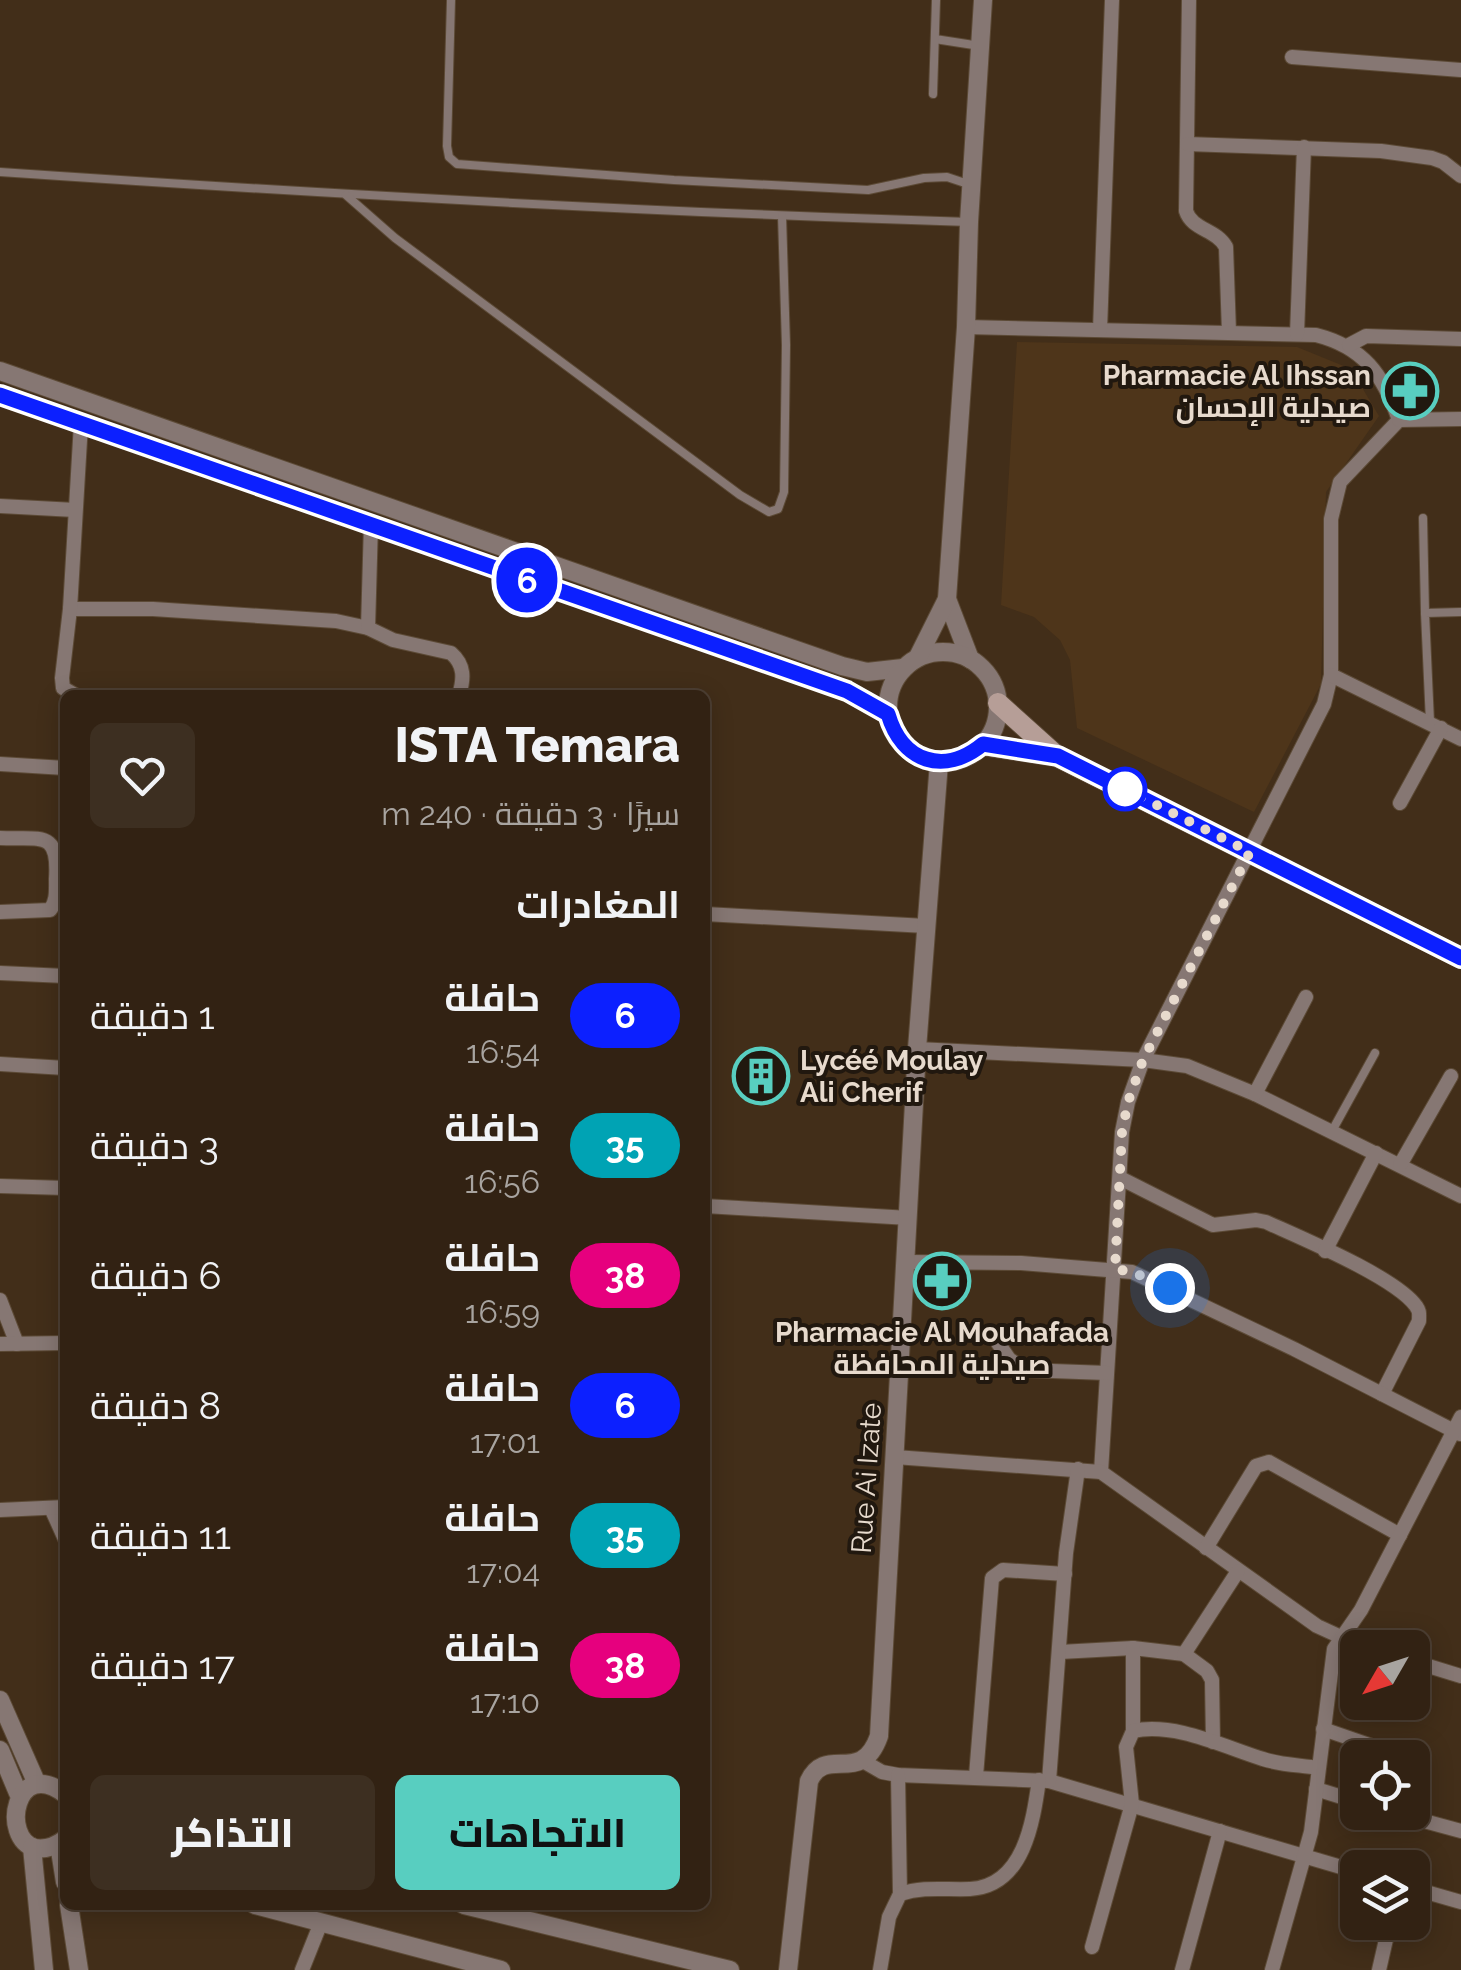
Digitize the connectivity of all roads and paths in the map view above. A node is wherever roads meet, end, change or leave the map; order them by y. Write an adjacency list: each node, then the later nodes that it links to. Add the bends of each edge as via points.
1 (450, 0): 15 (lane, via 447,146 457,164 848,190 924,178)
2 (936, 0): 6 (lane)
3 (983, 0): 7 (street)
4 (1112, 0): 20 (street)
5 (1189, 0): 11 (street)
6 (935, 40): 7 (lane); 10 (lane)
7 (980, 46): 15 (street)
8 (1292, 57): 9 (street)
9 (1461, 70)
10 (933, 94)
11 (1187, 144): 12 (street); 21 (street, via 1187,216 1226,248)
12 (1304, 147): 14 (street, via 1432,158); 22 (street)
13 (0, 172): 16 (lane)
14 (1461, 176)
15 (971, 185): 18 (street)
16 (346, 195): 17 (lane); 17 (lane, via 411,250 769,512 782,505 786,458)
17 (782, 216): 18 (lane)
18 (969, 222): 19 (street)
19 (966, 327): 20 (street); 34 (street)
20 (1100, 330): 21 (street)
21 (1229, 332): 22 (street)
22 (1297, 334): 24 (street)
23 (1461, 339): 24 (street, via 1366,336)
24 (1348, 345): 28 (street, via 1374,371)
25 (0, 371): 40 (street, via 824,660 867,672)
26 (0, 395): 29 (street)
27 (1461, 419): 28 (street)
28 (1398, 420): 41 (street, via 1336,493)
29 (80, 423): 31 (street); 33 (street)
30 (0, 506): 31 (street)
31 (76, 510): 35 (street)
32 (1424, 518): 37 (lane)
33 (372, 523): 38 (street); 45 (street, via 847,691)
34 (948, 598): 39 (street); 40 (street)
35 (70, 609): 38 (street, via 153,609); 42 (street)
36 (1461, 612): 37 (lane)
37 (1425, 614): 46 (lane)
38 (368, 628): 43 (street, via 451,652 462,669)
39 (970, 659): 40 (street, via 936,652); 44 (street, via 994,685)
40 (911, 663): 45 (street, via 893,682)
41 (1331, 675): 46 (street); 55 (street, via 1324,704)
42 (65, 690)
43 (461, 690)
44 (998, 702): 48 (street); 49 (main road)
45 (888, 714): 50 (street, via 904,746)
46 (1435, 725): 47 (street); 53 (street)
47 (1461, 739)
48 (983, 744): 49 (main road); 50 (street, via 970,755)
49 (1058, 756): 55 (main road)
50 (939, 762): 60 (street, Rue Ai Izate)
51 (0, 764): 52 (street)
52 (60, 768)
53 (1400, 803)
54 (0, 838): 56 (street, via 51,843)
55 (1250, 852): 61 (main road); 67 (street)
56 (60, 869)
57 (60, 879): 58 (street, via 50,910)
58 (0, 912)
59 (710, 914): 60 (street)
60 (926, 926): 65 (street, Rue Ai Izate)
61 (1461, 958)
62 (0, 973): 63 (street)
63 (60, 976)
64 (1306, 996): 71 (street)
65 (917, 1049): 67 (street); 80 (street, Rue Ai Izate)
66 (1375, 1052): 72 (lane)
67 (1143, 1060): 71 (street, via 1187,1066); 75 (street, via 1122,1132)
68 (0, 1064): 69 (street)
69 (60, 1068)
70 (1450, 1076): 74 (street)
71 (1255, 1094): 72 (street)
72 (1332, 1131): 73 (street)
73 (1376, 1152): 74 (street); 81 (street)
74 (1400, 1165): 78 (street)
75 (1120, 1178): 81 (street, via 1206,1223 1266,1222); 83 (street)
76 (0, 1186): 77 (street)
77 (60, 1188)
78 (1461, 1196)
79 (710, 1206): 80 (street)
80 (910, 1218): 82 (street, Rue Ai Izate)
81 (1324, 1251): 90 (street, via 1388,1284 1419,1312)
82 (907, 1262): 83 (street); 92 (street, Rue Ai Izate)
83 (1115, 1269): 89 (street); 90 (street, via 1148,1278)
84 (0, 1300): 87 (street)
85 (998, 1343): 89 (street, via 1025,1370)
86 (0, 1344): 87 (street)
87 (17, 1344): 88 (street)
88 (60, 1344)
89 (1106, 1373): 94 (street)
90 (1382, 1394): 91 (street)
91 (1459, 1427): 97 (street)
92 (896, 1457): 93 (street); 114 (street, Rue Ai Izate, via 879,1736)
93 (1078, 1469): 94 (street); 100 (street)
94 (1101, 1472): 98 (street)
95 (58, 1508): 96 (street)
96 (0, 1510)
97 (1400, 1535): 98 (street, via 1262,1462); 101 (street)
98 (1206, 1548): 99 (street)
99 (1238, 1571): 102 (street); 105 (street)
100 (1064, 1574): 104 (street); 117 (street, via 1003,1570 992,1578)
101 (1346, 1630)
102 (1340, 1638): 109 (street)
103 (1133, 1648): 104 (street); 105 (street); 110 (street)
104 (1060, 1652): 118 (street)
105 (1184, 1654): 112 (street, via 1212,1680)
106 (1430, 1667): 107 (street)
107 (1461, 1676)
108 (0, 1700): 120 (street)
109 (1322, 1729): 111 (street); 115 (street)
110 (1133, 1731): 112 (street); 125 (street, via 1126,1746)
111 (1354, 1740)
112 (1213, 1742): 115 (street, via 1267,1761)
113 (0, 1750): 123 (street)
114 (862, 1761): 116 (street); 148 (street, via 820,1766 810,1780)
115 (1318, 1768): 121 (street)
116 (898, 1776): 117 (street); 134 (street)
117 (976, 1776): 118 (street)
118 (1044, 1780): 125 (street); 134 (street, via 1028,1838 998,1881)
119 (0, 1782): 123 (street)
120 (37, 1784): 122 (street); 123 (street)
121 (1316, 1789): 124 (street); 131 (street)
122 (60, 1791)
123 (18, 1794): 129 (street, via 9,1816)
124 (1340, 1796)
125 (1132, 1804): 127 (street); 141 (street)
126 (1430, 1823): 128 (street)
127 (1220, 1831): 131 (street); 150 (street)
128 (1461, 1832)
129 (16, 1840): 130 (street, via 46,1848); 143 (street)
130 (60, 1841)
131 (1306, 1856): 132 (street); 151 (street)
132 (1340, 1866)
133 (1430, 1893): 135 (street)
134 (900, 1894): 149 (street, via 888,1916)
135 (1461, 1902)
136 (70, 1910): 144 (street)
137 (272, 1910): 139 (street)
138 (484, 1910): 147 (street)
139 (320, 1924): 142 (street); 145 (street)
140 (1386, 1940): 152 (street)
141 (1092, 1947)
142 (470, 1966): 146 (street)
143 (44, 1970)
144 (79, 1970)
145 (302, 1970)
146 (502, 1970)
147 (730, 1970)
148 (788, 1970)
149 (880, 1970)
150 (1182, 1970)
151 (1272, 1970)
152 (1379, 1970)

